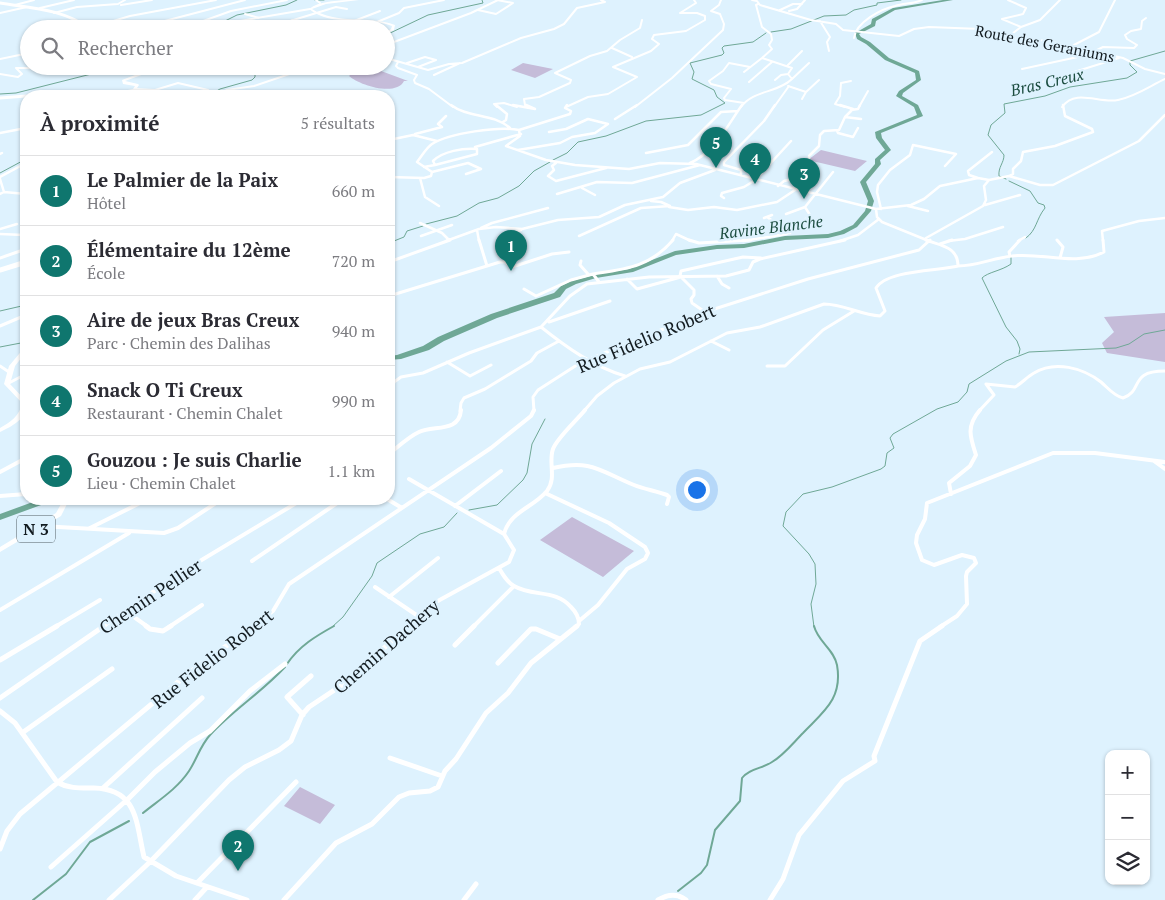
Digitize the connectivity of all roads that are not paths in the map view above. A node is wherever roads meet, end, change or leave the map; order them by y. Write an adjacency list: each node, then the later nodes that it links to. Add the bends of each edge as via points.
1 (34, 0): 25 (street)
2 (74, 0): 28 (street)
3 (125, 0): 22 (street)
4 (152, 0): 22 (street)
5 (216, 0): 43 (street)
6 (245, 0): 44 (street)
7 (287, 0): 45 (street, via 231,11)
8 (358, 0): 20 (main road)
9 (444, 0): 26 (street)
10 (498, 0): 32 (street); 32 (street, via 513,3 497,14)
11 (601, 0): 74 (street, via 605,2 577,8 564,24 554,29 521,38)
12 (694, 0): 66 (street, via 696,3 680,13 701,14 705,20 686,31 653,35 652,39 659,44 651,51)
13 (721, 0): 112 (street, via 711,11 720,14 724,24 722,30 672,79 630,112)
14 (752, 0): 23 (street, Route des Geraniums)
15 (805, 0): 24 (street)
16 (922, 0): 56 (street, via 890,7 868,18)
17 (1008, 0): 55 (street, via 1025,7 1025,13 1002,20)
18 (1060, 0): 55 (street, via 1046,17)
19 (1115, 0): 60 (street, via 1099,32)
20 (318, 1): 30 (main road)
21 (0, 3): 25 (main road)
22 (116, 4): 37 (street, via 77,7)
23 (758, 4): 33 (street, Route des Geraniums); 67 (street, via 762,27 771,34 772,40 769,45 772,49)
24 (802, 4): 33 (street, via 791,4); 36 (street)
25 (13, 5): 27 (main road)
26 (421, 6): 29 (street); 50 (street, via 404,8)
27 (27, 7): 28 (main road); 38 (street)
28 (40, 8): 37 (main road)
29 (431, 8)
30 (310, 9): 35 (main road); 40 (street)
31 (347, 9): 35 (street, via 338,6)
32 (478, 10): 59 (street)
33 (780, 10): 36 (street, Route des Geraniums)
34 (380, 11): 49 (street)
35 (316, 12): 47 (street); 48 (main road)
36 (786, 12): 52 (street, Route des Geraniums)
37 (54, 13): 42 (main road)
38 (0, 14)
39 (245, 14): 40 (street)
40 (260, 18): 46 (street)
41 (1146, 18): 64 (street, via 1141,29 1125,35 1137,45 1134,48 1105,47)
42 (75, 20)
43 (118, 20)
44 (163, 20)
45 (206, 20)
46 (249, 20)
47 (292, 20)
48 (346, 20)
49 (357, 20)
50 (382, 20)
51 (642, 20): 61 (street, via 641,27)
52 (811, 20): 53 (street, Route des Geraniums)
53 (816, 21): 54 (street, Route des Geraniums)
54 (820, 22): 56 (street, Route des Geraniums, via 839,25 842,30); 63 (street, via 830,37 827,42)
55 (1021, 27): 57 (street)
56 (856, 30): 57 (street, Route des Geraniums, via 900,36 915,29 972,28); 58 (street)
57 (1008, 36): 60 (street, Route des Geraniums, via 1046,40)
58 (854, 38)
59 (395, 42)
60 (1070, 47): 64 (street, Route des Geraniums)
61 (612, 48): 66 (street); 114 (street, via 555,73 572,81 524,99 525,105 535,110 496,103 507,114)
62 (802, 51): 76 (street)
63 (829, 51)
64 (1093, 52): 68 (street, Route des Geraniums); 79 (street)
65 (20, 55): 69 (street)
66 (632, 57): 118 (street, via 613,67 637,77 608,94 567,105 565,108 571,111 570,114)
67 (762, 58): 72 (street); 78 (street)
68 (1119, 58): 83 (street, Route des Geraniums); 94 (street)
69 (0, 59)
70 (395, 61): 71 (street)
71 (398, 62): 73 (street); 114 (street, via 398,68 417,75 415,83 456,109)
72 (772, 62): 76 (street); 93 (street)
73 (406, 63): 77 (street); 77 (street, via 425,57 436,60)
74 (460, 63): 77 (street, via 432,70); 87 (street)
75 (809, 63): 88 (street)
76 (787, 66): 82 (street, via 793,68)
77 (418, 67)
78 (750, 67): 80 (street); 106 (street, via 728,63 709,81 731,89 725,100)
79 (1022, 69)
80 (744, 72)
81 (0, 74): 84 (street)
82 (788, 74): 88 (street); 90 (street)
83 (1165, 74)
84 (21, 75)
85 (138, 75): 96 (main road, via 123,82 137,85)
86 (286, 75): 100 (street)
87 (434, 75)
88 (792, 79): 95 (street)
89 (1165, 79): 145 (street, via 1118,101 1080,97 1067,101 1062,106 1065,116 1093,132 1055,146 1023,152 1021,161)
90 (775, 80)
91 (819, 80): 101 (street)
92 (851, 81): 108 (street, via 841,83 840,96 835,104 853,108)
93 (749, 82)
94 (1039, 84)
95 (787, 86): 101 (street); 106 (street, via 750,97); 143 (street, via 764,120 724,162 724,165 741,170)
96 (136, 89): 97 (main road); 98 (street)
97 (133, 90)
98 (152, 90): 99 (street, via 176,83)
99 (208, 90)
100 (230, 90)
101 (806, 92): 105 (street)
102 (868, 92): 108 (street, via 856,110)
103 (20, 96): 104 (main road)
104 (0, 98)
105 (802, 99)
106 (744, 103): 107 (street)
107 (738, 110): 130 (street, via 721,112 686,146); 132 (street, via 724,135)
108 (851, 110): 111 (street)
109 (1165, 115): 145 (street, via 1139,141 1053,185)
110 (446, 116): 123 (street, via 438,124 442,126)
111 (845, 117): 113 (street); 119 (street)
112 (615, 119)
113 (861, 120)
114 (504, 122): 115 (street)
115 (510, 128): 118 (street); 125 (street)
116 (858, 128): 119 (street, via 853,137)
117 (20, 129): 120 (street)
118 (519, 130): 122 (street)
119 (837, 131): 151 (street, via 824,131 819,146 809,154 809,165)
120 (1, 132)
121 (549, 132): 128 (street, via 566,129 588,119 608,125 597,133 570,138 560,144)
122 (521, 134): 127 (street); 128 (street, via 506,146)
123 (413, 135): 124 (street); 125 (street)
124 (395, 139)
125 (437, 141): 137 (street, via 417,162)
126 (791, 141): 148 (street)
127 (473, 148): 133 (street, via 436,156); 133 (street, via 477,149 476,155)
128 (518, 150): 131 (street)
129 (992, 152): 147 (street, via 968,171 969,175)
130 (646, 153)
131 (556, 162): 138 (street); 138 (street, via 548,176 556,181)
132 (690, 163): 134 (street); 138 (street)
133 (435, 165): 137 (street)
134 (700, 165): 139 (street); 152 (street, via 635,182 602,181)
135 (945, 166): 170 (street, via 956,154 913,146 910,155 896,164 879,184)
136 (20, 167): 149 (street)
137 (424, 167): 140 (street)
138 (608, 168)
139 (717, 170): 143 (street); 162 (street, via 680,183 663,196)
140 (432, 172): 142 (street, via 468,163 481,169); 146 (street, via 431,176)
141 (832, 172): 158 (street)
142 (466, 174)
143 (741, 175): 148 (street)
144 (395, 176): 146 (street)
145 (1008, 177): 150 (street)
146 (420, 178): 163 (street, via 425,197)
147 (978, 178): 150 (street); 164 (street, via 940,186 924,200)
148 (756, 179): 151 (street); 161 (street, via 744,187 722,193)
149 (0, 180): 154 (street)
150 (989, 180): 165 (street, via 984,186 986,200)
151 (778, 186): 153 (street)
152 (582, 188): 157 (street); 159 (street)
153 (795, 190): 158 (street); 166 (street, via 777,202 737,210)
154 (4, 192): 155 (street); 156 (street)
155 (20, 193)
156 (0, 194)
157 (557, 194)
158 (817, 194): 168 (street); 169 (street)
159 (595, 195)
160 (1020, 195): 165 (street)
161 (724, 198)
162 (644, 201): 166 (street, via 661,202); 181 (street, via 619,207 599,218 558,220)
163 (440, 206)
164 (908, 206): 170 (street); 171 (street)
165 (983, 206): 191 (street)
166 (669, 207): 189 (street, via 641,208)
167 (548, 208): 182 (street)
168 (805, 208): 172 (street); 184 (street, via 810,215)
169 (875, 209): 170 (street); 175 (street)
170 (881, 209)
171 (928, 211)
172 (786, 214)
173 (772, 215): 184 (street, via 766,217)
174 (1165, 218): 200 (street, via 1102,231 1104,249 1101,254)
175 (879, 219): 191 (street); 199 (street, via 857,236)
176 (17, 224): 180 (street)
177 (423, 224): 183 (street)
178 (452, 225): 183 (street)
179 (1003, 227): 194 (street)
180 (0, 229)
181 (522, 229): 182 (street); 188 (street)
182 (478, 230): 192 (street); 204 (street)
183 (435, 231): 187 (street); 192 (street)
184 (790, 233): 208 (street, via 744,241 699,243 676,234 664,249 631,268)
185 (0, 234): 186 (street)
186 (20, 235)
187 (421, 236)
188 (504, 236)
189 (580, 236)
190 (1025, 237): 197 (street, via 1014,244)
191 (928, 239): 194 (street); 218 (street, Rue Fidelio Robert, via 919,250)
192 (449, 240): 201 (street)
193 (1057, 240): 200 (street, via 1063,247)
194 (940, 244): 205 (street, via 956,253)
195 (20, 251): 198 (street)
196 (569, 252): 204 (street, via 512,267 503,262)
197 (1010, 256): 200 (street); 205 (street, via 975,266)
198 (0, 258)
199 (763, 258): 209 (street, via 743,257 683,270); 210 (street, via 753,262 746,272)
200 (1060, 258)
201 (395, 260)
202 (581, 261): 207 (street)
203 (20, 264): 206 (main road)
204 (487, 266): 215 (street)
205 (958, 266): 217 (street, via 906,272 879,283 876,288 885,311 882,316)
206 (0, 270)
207 (588, 274): 208 (street); 214 (street, via 536,296)
208 (593, 274): 212 (street)
209 (681, 276): 210 (street); 211 (street); 211 (street, via 637,289); 218 (street, via 694,290 693,305)
210 (717, 276): 213 (street)
211 (627, 279): 212 (street)
212 (599, 282): 220 (street, via 587,284 570,296)
213 (729, 288)
214 (524, 289)
215 (395, 294)
216 (610, 301): 220 (street)
217 (854, 311): 224 (street, via 824,304 760,327 727,332); 231 (street, via 819,334 785,366)
218 (705, 312): 227 (street, Rue Fidelio Robert)
219 (20, 318): 221 (street)
220 (547, 323): 222 (street)
221 (0, 326)
222 (542, 327): 223 (street); 228 (street)
223 (559, 341): 227 (street); 241 (street, via 485,389 464,398 457,422 419,432)
224 (711, 341): 225 (street); 234 (street, via 670,362)
225 (729, 350)
226 (20, 357): 233 (main road)
227 (590, 359): 234 (street, via 608,371); 250 (street, Rue Fidelio Robert, via 538,390 532,400 534,414)
228 (447, 362): 229 (street, via 470,376); 236 (street)
229 (491, 365)
230 (0, 366): 233 (street)
231 (767, 366)
232 (1165, 371): 253 (street, via 1145,373 1124,398 1088,374 1061,367 1036,371 1015,387 986,384 994,396 978,412 969,428 976,455 970,466 949,483)
233 (9, 372): 237 (main road)
234 (625, 376): 245 (street, via 597,396 554,447)
235 (20, 377): 237 (street)
236 (395, 381)
237 (7, 384): 238 (main road)
238 (20, 397)
239 (20, 416): 240 (main road)
240 (0, 430)
241 (395, 450)
242 (1153, 460): 244 (street); 246 (street); 253 (street, via 1074,451 1053,453)
243 (20, 461): 248 (street)
244 (1165, 462)
245 (553, 468): 251 (street, via 551,484); 256 (street, via 580,463 599,468 667,495)
246 (1165, 469)
247 (501, 471): 262 (street)
248 (0, 472)
249 (409, 479): 250 (street)
250 (427, 491): 262 (street); 263 (street, Rue Fidelio Robert)
251 (545, 493): 267 (street, via 513,518); 280 (street, via 609,523 648,553 645,559 627,569 598,605)
252 (20, 494): 254 (main road, N 3)
253 (951, 494): 294 (street, via 925,505 924,520 916,539 919,556 928,564 939,564 961,555 975,559 976,563 966,576 967,604 958,616 920,642 874,756)
254 (1, 496)
255 (395, 504): 263 (street)
256 (667, 504)
257 (61, 505): 264 (main road, N 3, via 59,514)
258 (136, 505): 265 (street)
259 (213, 505): 266 (street, via 174,530)
260 (292, 505): 278 (street, Chemin Pellier, via 185,570)
261 (334, 505): 270 (street)
262 (455, 506): 267 (street)
263 (402, 508): 296 (street, Rue Fidelio Robert, via 289,584 283,590 277,607 268,616 190,672)
264 (41, 526): 265 (street); 268 (main road, N 3)
265 (88, 529): 266 (street)
266 (130, 532): 277 (street)
267 (504, 534): 271 (street, Chemin Dachery, via 512,544 514,554)
268 (0, 550)
269 (438, 558): 274 (street)
270 (252, 561)
271 (499, 568): 272 (street); 279 (street, Chemin Dachery, via 450,592)
272 (514, 586): 280 (street, via 563,598); 282 (street)
273 (375, 587): 274 (street)
274 (389, 597): 279 (street)
275 (100, 600): 283 (street)
276 (202, 605): 278 (street, via 163,631 150,630)
277 (0, 610)
278 (127, 612): 288 (street, Chemin Pellier)
279 (418, 616): 291 (street, Chemin Dachery, via 348,681 309,707)
280 (579, 622): 281 (street)
281 (560, 639): 284 (street, via 531,629); 295 (street, via 531,663 508,693 486,713)
282 (455, 645)
283 (0, 660)
284 (498, 663)
285 (285, 664): 299 (street, via 250,691 210,731 155,772)
286 (112, 669): 292 (street)
287 (311, 676): 291 (street, via 287,697)
288 (0, 698)
289 (202, 698): 298 (street)
290 (0, 711): 292 (street)
291 (303, 715): 302 (street, Chemin Dachery, via 291,741 229,780)
292 (22, 733): 296 (street)
293 (390, 758): 295 (street)
294 (875, 761): 314 (street, via 843,781 799,835 783,879)
295 (442, 776): 310 (street, via 434,790 398,797 372,824 336,843)
296 (57, 782): 298 (street, via 63,787); 300 (street, Rue Fidelio Robert, via 16,818)
297 (296, 782): 304 (street)
298 (103, 788): 299 (street)
299 (128, 799): 302 (street, via 144,857); 303 (street)
300 (3, 838): 301 (street, Rue Fidelio Robert)
301 (0, 849)
302 (151, 861): 304 (street, via 176,876); 307 (street, Chemin Dachery)
303 (51, 867)
304 (197, 883): 306 (street)
305 (476, 884): 311 (street)
306 (207, 887): 308 (street); 309 (street)
307 (109, 900)
308 (195, 900)
309 (247, 900)
310 (284, 900)
311 (464, 900)
312 (658, 900): 313 (street, via 671,895)
313 (686, 900)
314 (770, 900)

